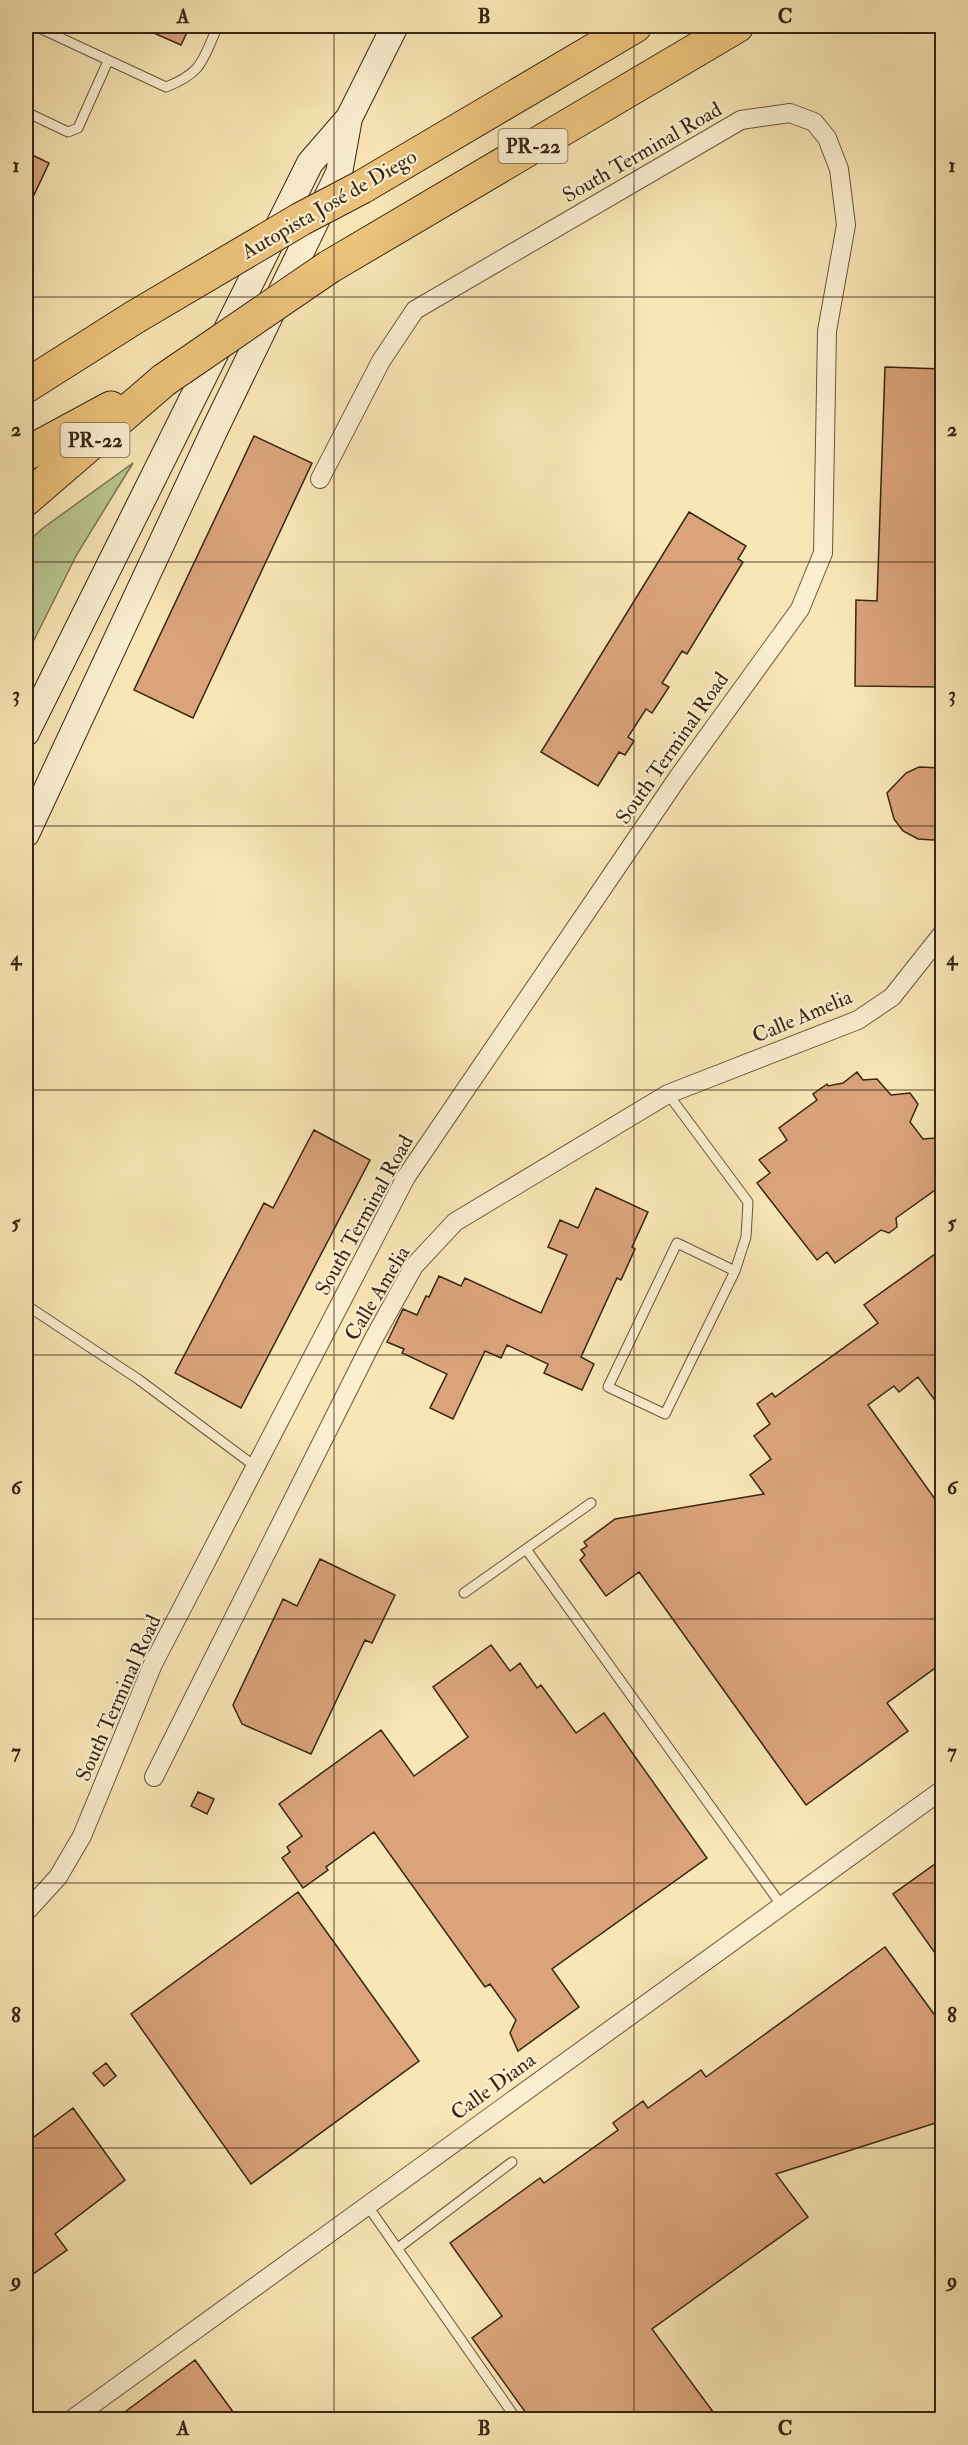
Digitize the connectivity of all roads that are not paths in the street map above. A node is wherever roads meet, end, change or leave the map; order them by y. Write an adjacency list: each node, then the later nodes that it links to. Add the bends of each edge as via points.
1 (35, 26): 6 (lane)
2 (218, 26): 6 (lane, via 198,69 185,80 166,87)
3 (395, 26): 8 (street)
4 (635, 26): 10 (highway, Autopista José de Diego / PR-22, bridge, via 135,317)
5 (736, 26): 9 (highway, PR-22, bridge, via 330,267)
6 (108, 61): 7 (lane, via 78,128 68,132)
7 (26, 112)
8 (349, 118): 14 (street, via 310,163); 15 (street, via 339,173)
9 (164, 380): 11 (highway, PR-22); 13 (highway, PR-22)
10 (26, 386)
11 (26, 454)
12 (320, 479): 20 (street, South Terminal Road, via 381,362 415,310 741,120 790,113 814,122 827,138 839,169 846,225 827,331 824,553 804,600 678,776 406,1177)
13 (26, 499)
14 (26, 732)
15 (26, 834)
16 (942, 934): 17 (street, Calle Amelia, via 891,997 858,1020)
17 (668, 1094): 18 (lane, via 748,1202 746,1237); 24 (street, Calle Amelia, via 456,1222 414,1266)
18 (735, 1271): 18 (lane, via 665,1414 608,1387 677,1243)
19 (26, 1305): 20 (lane, via 138,1379)
20 (256, 1467): 27 (street, South Terminal Road, via 153,1664 82,1836 58,1877)
21 (591, 1503): 22 (lane)
22 (526, 1549): 23 (lane); 26 (lane)
23 (464, 1593)
24 (154, 1777)
25 (942, 1790): 26 (street, Calle Diana)
26 (782, 1906): 29 (street, Calle Diana)
27 (26, 1912)
28 (512, 2162): 30 (lane)
29 (368, 2205): 30 (lane); 31 (street, Calle Diana)
30 (398, 2248): 32 (lane)
31 (71, 2420)
32 (517, 2420)

